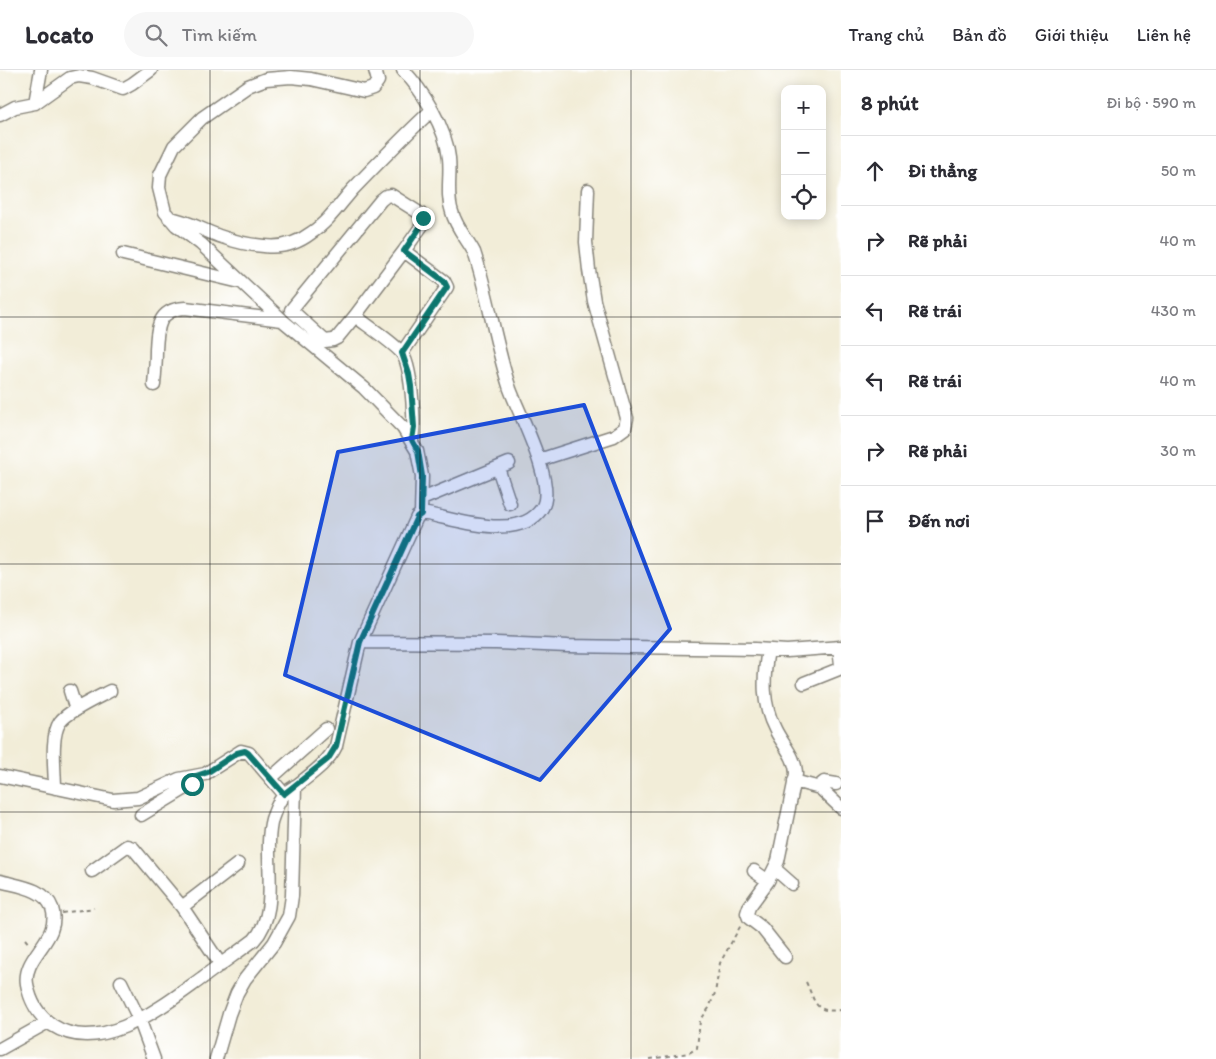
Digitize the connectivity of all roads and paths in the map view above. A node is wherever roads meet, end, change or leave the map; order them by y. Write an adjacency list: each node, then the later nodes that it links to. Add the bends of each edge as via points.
1 (41, 70): 5 (street)
2 (151, 70): 5 (street, via 123,89 81,76 70,78)
3 (375, 70): 9 (street, via 378,80 373,88 364,91 291,77 257,81 235,94 202,118 174,146 166,160 159,188)
4 (403, 70): 6 (street)
5 (35, 103): 7 (street, via 15,106)
6 (432, 110): 9 (street, via 327,219 297,242 278,246 257,245 219,236); 19 (street, via 448,150 451,211 474,252 510,390)
7 (0, 115)
8 (588, 190): 19 (street, via 586,242 592,286 627,423 622,432 614,436)
9 (169, 218): 12 (street)
10 (404, 251): 13 (street, via 423,218 394,195 389,195 381,200); 14 (street); 16 (street, via 444,281 447,287)
11 (123, 254): 12 (street)
12 (242, 282): 15 (street)
13 (291, 310): 14 (street, via 328,342 337,338); 15 (street)
14 (355, 316): 16 (street)
15 (282, 320): 17 (street, via 185,308 170,311 160,321 157,331); 18 (street, via 364,388)
16 (402, 353): 18 (street, via 411,386)
17 (154, 386)
18 (412, 440): 20 (street, via 420,462)
19 (539, 460): 22 (street, via 545,501 538,513 521,523 492,527)
20 (422, 499): 21 (street, via 504,465); 22 (street)
21 (510, 504)
22 (421, 514): 23 (street)
23 (360, 642): 25 (street); 38 (street, via 336,746 328,759)
24 (840, 647): 25 (street); 26 (street, via 839,669)
25 (768, 650): 34 (street, via 764,676 767,711 795,764)
26 (804, 683)
27 (70, 691): 29 (street)
28 (110, 691): 29 (street)
29 (76, 710): 37 (street, via 61,720 56,730)
30 (326, 729): 33 (street)
31 (0, 776): 37 (street)
32 (196, 776): 33 (street, via 245,751); 37 (street, via 178,779 138,798 118,800); 40 (street, via 190,786)
33 (271, 778): 38 (street)
34 (794, 781): 36 (street); 42 (street)
35 (836, 784): 36 (street, via 824,782)
36 (818, 787): 39 (street)
37 (56, 788)
38 (290, 790): 53 (street, via 272,820 265,925 254,940); 61 (street, via 292,896 289,916 274,943 237,993)
39 (841, 808)
40 (141, 815)
41 (238, 864): 48 (street)
42 (774, 869): 46 (street); 47 (street)
43 (92, 871): 48 (street, via 130,846)
44 (754, 871): 46 (street)
45 (0, 881): 50 (street, via 42,895)
46 (768, 881): 51 (street)
47 (792, 884)
48 (182, 907): 53 (street)
49 (94, 908): 50 (path)
50 (53, 915): 58 (street, via 48,939 29,966 26,980 34,1006)
51 (747, 915): 52 (street); 62 (path, via 720,962 716,993 700,1021 697,1048 689,1053)
52 (785, 957)
53 (221, 965): 57 (street)
54 (121, 982): 57 (street)
55 (806, 982): 56 (path, via 818,1008)
56 (841, 1010)
57 (140, 1021): 58 (street, via 88,1035 67,1032); 60 (street)
58 (48, 1022): 59 (street)
59 (0, 1049)
60 (154, 1059)
61 (216, 1059)
62 (650, 1059)

